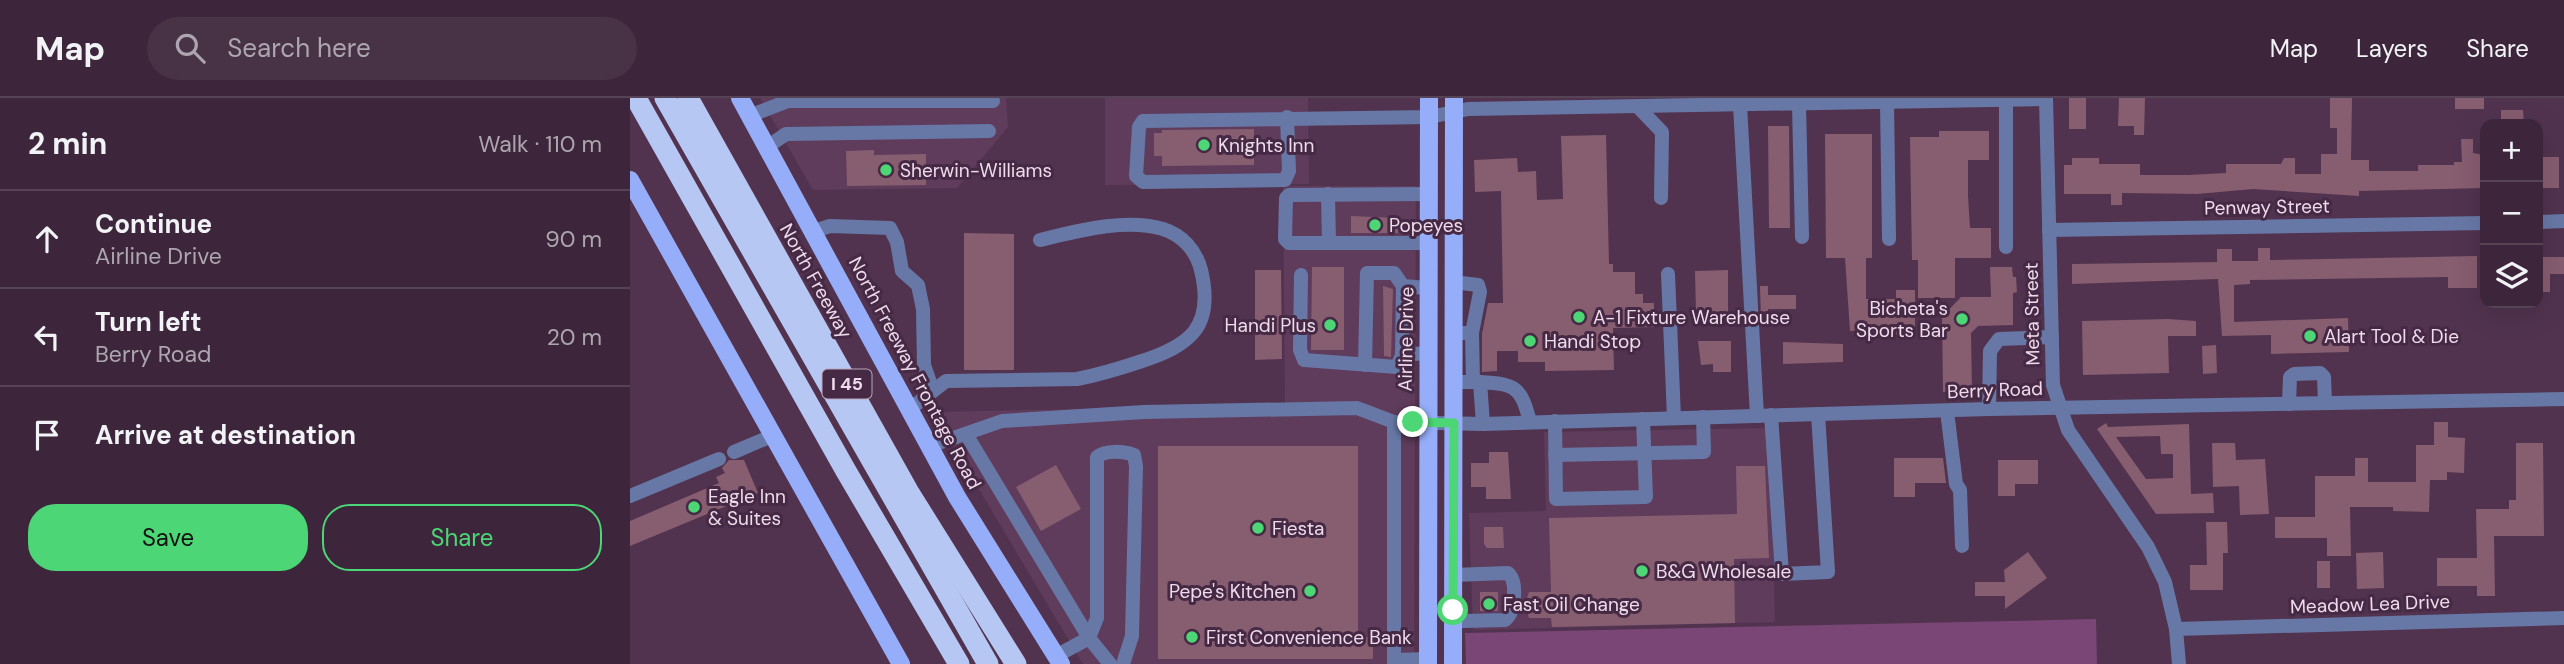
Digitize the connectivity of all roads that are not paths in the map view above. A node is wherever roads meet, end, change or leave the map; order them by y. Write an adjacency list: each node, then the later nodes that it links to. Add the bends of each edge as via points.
1 (636, 98): 85 (highway, I 45)
2 (665, 98): 86 (highway, North Freeway)
3 (688, 98): 87 (highway, North Freeway / I 45, via 908,491)
4 (740, 98): 14 (main road, North Freeway Frontage Road)
5 (1429, 98): 16 (main road, Airline Drive)
6 (2046, 99): 7 (street); 26 (street, Meta Street)
7 (2006, 100): 9 (street); 33 (street)
8 (993, 101): 14 (street, via 788,101)
9 (1887, 102): 10 (street); 29 (street)
10 (1799, 104): 12 (street); 28 (street)
11 (1454, 105): 13 (street); 16 (street); 36 (main road)
12 (1740, 105): 13 (street); 56 (street)
13 (1638, 107): 22 (street, via 1662,132)
14 (749, 116): 18 (main road, North Freeway Frontage Road)
15 (1287, 117): 15 (street, via 1143,121 1136,176 1143,182 1285,180 1289,171); 16 (street)
16 (1430, 117): 21 (main road, Airline Drive)
17 (989, 131): 18 (street, via 786,134)
18 (767, 147): 27 (main road, North Freeway Frontage Road)
19 (630, 180): 67 (main road)
20 (1328, 194): 21 (street); 31 (street); 31 (street, via 1286,198 1285,239 1289,243)
21 (1428, 194): 32 (main road, Airline Drive)
22 (1661, 198)
23 (2564, 221): 24 (street)
24 (2543, 222)
25 (2480, 223): 26 (street, Penway Street)
26 (2049, 230): 41 (street, Meta Street)
27 (814, 231): 47 (street, via 830,226 890,228 902,271 918,285 924,365); 52 (main road, North Freeway Frontage Road)
28 (1802, 237)
29 (1889, 239)
30 (1040, 240): 47 (street, via 1127,226 1175,233 1200,264 1205,304 1199,327 1167,353 1095,375 946,381)
31 (1329, 243): 32 (street)
32 (1427, 243): 38 (main road, Airline Drive)
33 (2006, 247)
34 (1668, 274): 58 (street)
35 (1301, 275): 44 (street, via 1300,350 1304,360)
36 (1453, 282): 39 (main road); 40 (street, via 1478,285)
37 (1404, 286): 38 (street); 43 (street); 44 (street, via 1394,273 1367,273)
38 (1427, 288): 42 (main road, Airline Drive)
39 (1453, 333): 40 (street); 45 (main road)
40 (1472, 333): 46 (street)
41 (2052, 337): 51 (street, Meta Street, via 2053,386); 53 (street, via 1994,343)
42 (1426, 353): 43 (street); 61 (main road, Airline Drive)
43 (1402, 355): 44 (street, via 1397,368)
44 (1365, 365)
45 (1454, 382): 46 (street); 64 (main road)
46 (1477, 382): 62 (street, via 1506,383 1517,389); 65 (street)
47 (933, 391): 52 (street)
48 (2564, 399): 49 (street, Berry Road)
49 (2326, 403): 50 (street, Berry Road); 50 (street, via 2320,373 2290,377)
50 (2289, 404): 51 (street, Berry Road)
51 (2060, 408): 53 (street, Berry Road); 79 (street, Meta Street, via 2085,457 2148,547 2165,582)
52 (910, 409): 68 (main road, North Freeway Frontage Road)
53 (1989, 409): 54 (street, Berry Road)
54 (1947, 411): 55 (street, Berry Road); 74 (street, via 1960,490)
55 (1818, 414): 56 (street, Berry Road); 56 (street, via 1828,572 1782,573)
56 (1764, 416): 57 (street, Berry Road)
57 (1703, 417): 58 (street, Berry Road); 70 (street, via 1704,453)
58 (1674, 418): 59 (street, Berry Road)
59 (1643, 419): 63 (street, Berry Road); 70 (street)
60 (1394, 422): 61 (street, Berry Road); 66 (street, via 1357,408 1144,412 1002,421); 82 (street)
61 (1426, 422): 64 (street, Berry Road); 76 (main road, Airline Drive)
62 (1530, 422): 63 (street, Berry Road); 65 (street, Berry Road)
63 (1555, 422): 71 (street)
64 (1454, 423): 65 (street, Berry Road); 75 (main road)
65 (1482, 424)
66 (966, 434): 68 (street); 80 (street)
67 (774, 435): 69 (street); 84 (main road)
68 (930, 446): 81 (main road, North Freeway Frontage Road)
69 (734, 453)
70 (1644, 454): 71 (street); 71 (street, via 1646,497 1556,499)
71 (1555, 456)
72 (719, 459): 73 (street)
73 (630, 496)
74 (1962, 546)
75 (1453, 575): 77 (main road); 77 (street, via 1508,573 1513,578 1513,610 1508,618 1463,621)
76 (1427, 616): 77 (main road); 83 (main road, Airline Drive)
77 (1453, 617): 90 (main road)
78 (2564, 618): 79 (street, Meadow Lea Drive)
79 (2176, 629): 91 (street, Meta Street)
80 (1089, 639): 81 (street); 88 (street); 89 (street, via 1097,618 1095,462 1104,453 1129,453 1136,466 1132,636)
81 (1058, 660)
82 (1394, 662): 83 (street)
83 (1428, 662)
84 (901, 664)
85 (959, 664)
86 (988, 664)
87 (1016, 664)
88 (1110, 664)
89 (1123, 664)
90 (1453, 664)
91 (2179, 664)

